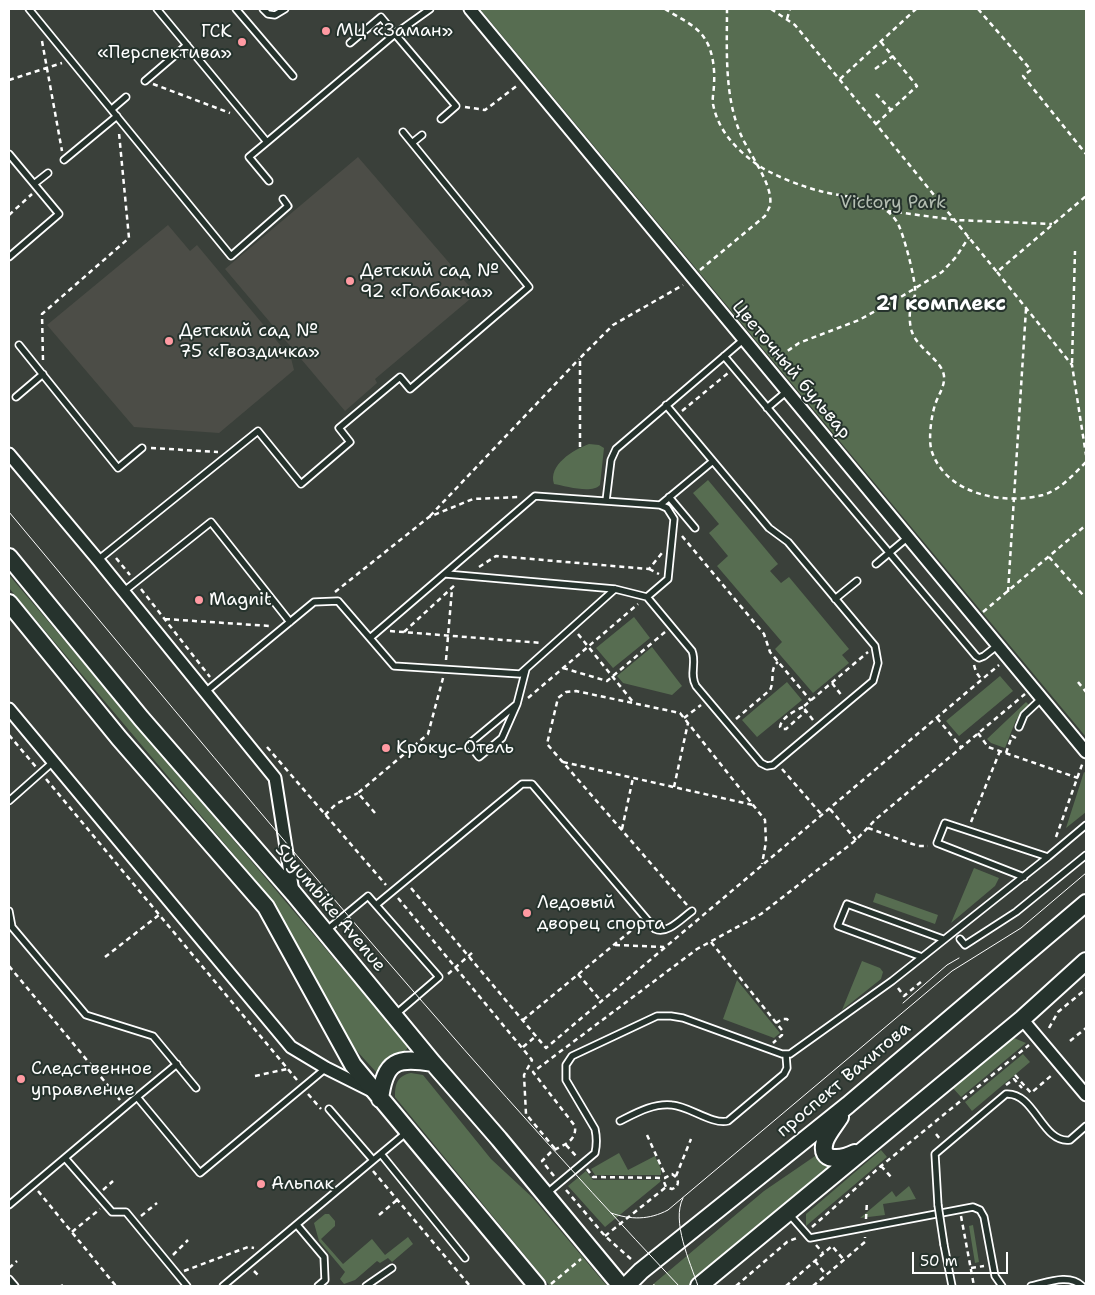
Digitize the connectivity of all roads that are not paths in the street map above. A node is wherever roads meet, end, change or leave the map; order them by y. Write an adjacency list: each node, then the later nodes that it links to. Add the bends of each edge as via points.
1 (29, 9): 14 (lane)
2 (157, 9): 10 (lane)
3 (236, 9): 11 (lane)
4 (262, 9): 5 (lane, via 275,15)
5 (285, 9)
6 (430, 9): 8 (lane)
7 (470, 9): 28 (street, Цветочный бульвар)
8 (395, 34): 9 (lane, via 380,17); 16 (lane, via 456,106); 19 (lane)
9 (350, 42)
10 (187, 44): 12 (lane); 19 (lane)
11 (293, 76)
12 (144, 81)
13 (126, 97): 14 (lane)
14 (112, 109): 15 (lane)
15 (117, 116): 22 (lane); 26 (lane, via 233,258 288,206)
16 (441, 119)
17 (403, 132): 20 (lane)
18 (422, 134): 20 (lane)
19 (267, 142): 24 (lane, via 249,157)
20 (412, 143): 46 (lane, via 529,287 410,389 400,377 339,428 350,442 301,484 258,431)
21 (9, 154): 25 (lane)
22 (64, 160)
23 (48, 172): 25 (lane)
24 (269, 181)
25 (36, 187): 27 (lane, via 59,214)
26 (283, 198)
27 (9, 257)
28 (743, 340): 30 (lane); 32 (street, Цветочный бульвар)
29 (19, 345): 31 (lane)
30 (724, 356): 34 (lane); 35 (lane)
31 (43, 374): 33 (lane); 36 (lane, via 118,468)
32 (786, 392): 35 (lane); 43 (street, Цветочный бульвар)
33 (16, 397)
34 (666, 405): 38 (lane); 40 (lane, via 616,449 611,460)
35 (768, 408): 44 (lane)
36 (142, 448)
37 (9, 454): 46 (street)
38 (713, 461): 39 (lane); 53 (lane, via 769,528 788,542)
39 (669, 497): 41 (lane); 42 (lane)
40 (606, 501): 41 (lane); 48 (lane, via 535,496)
41 (660, 506): 52 (lane, via 668,508 674,519 668,579)
42 (695, 528)
43 (907, 538): 44 (lane); 57 (street, Цветочный бульвар)
44 (889, 553): 47 (lane); 57 (lane, via 976,656 984,656)
45 (9, 556): 71 (main road, Suyumbike Avenue, via 141,718)
46 (98, 560): 51 (street)
47 (876, 564)
48 (446, 574): 50 (lane); 56 (lane)
49 (857, 580): 53 (lane)
50 (616, 589): 52 (lane); 58 (lane)
51 (124, 592): 55 (lane, via 211,522); 59 (street)
52 (647, 597): 53 (lane, via 692,651 693,680 762,763 770,766 873,681 878,663 875,646)
53 (835, 598)
54 (9, 603): 89 (main road, via 266,907 353,1065)
55 (290, 622): 56 (lane, via 314,602 338,600); 59 (lane)
56 (370, 638): 58 (lane, via 394,666 520,674)
57 (998, 644): 60 (street, Цветочный бульвар)
58 (526, 669): 61 (lane)
59 (204, 693): 71 (street, via 275,778)
60 (1042, 698): 63 (lane, via 1024,715); 64 (street, Цветочный бульвар)
61 (516, 707): 61 (lane, via 469,744 479,757 502,738)
62 (9, 709): 65 (street)
63 (1019, 727)
64 (1086, 752)
65 (53, 762): 66 (lane); 87 (street, via 291,1047)
66 (9, 800)
67 (1086, 825): 69 (lane)
68 (1086, 855): 79 (lane, via 1016,912 965,945)
69 (1048, 858): 70 (lane); 70 (lane, via 945,823 937,843)
70 (1024, 877): 78 (lane)
71 (294, 894): 77 (main road, Suyumbike Avenue)
72 (1086, 903): 76 (main road, проспект Вахитова)
73 (376, 905): 75 (lane, via 522,784 529,783 654,929 665,931); 77 (lane, via 368,896); 82 (lane, via 439,977)
74 (9, 911): 86 (lane, via 12,927 86,1015 153,1036)
75 (692, 911)
76 (1079, 911): 92 (main road, проспект Вахитова)
77 (325, 932): 82 (main road, Suyumbike Avenue)
78 (943, 939): 80 (lane); 80 (lane, via 846,904 838,926)
79 (960, 939)
80 (922, 957): 84 (lane)
81 (1086, 961): 83 (main road)
82 (394, 1015): 85 (main road, Suyumbike Avenue)
83 (1022, 1019): 90 (street); 97 (main road)
84 (786, 1055): 94 (lane, via 784,1074 728,1121 667,1104 649,1107); 101 (lane, via 667,1015 657,1016 572,1056 566,1065 566,1080 595,1129 596,1148 595,1153)
85 (433, 1063): 89 (main road, via 411,1059 396,1062 386,1072); 101 (main road, Suyumbike Avenue)
86 (176, 1064): 88 (lane); 91 (lane)
87 (326, 1068): 89 (street); 91 (lane, via 200,1173)
88 (196, 1088)
89 (377, 1095): 96 (main road)
90 (1086, 1095)
91 (137, 1097): 99 (lane)
92 (848, 1105): 97 (main road, via 826,1139 827,1154 841,1159); 109 (main road, проспект Вахитова)
93 (329, 1109): 100 (lane)
94 (620, 1121)
95 (1086, 1126): 123 (lane, bridge, via 1070,1140 1060,1140 1022,1098 1006,1094 935,1154 938,1205)
96 (407, 1132): 98 (lane); 119 (main road)
97 (874, 1142): 103 (main road)
98 (381, 1154): 100 (lane); 108 (lane)
99 (65, 1158): 102 (lane); 114 (lane, via 112,1212 126,1212)
100 (373, 1160): 104 (lane)
101 (545, 1195): 107 (main road, Suyumbike Avenue)
102 (9, 1205)
103 (788, 1213): 106 (lane, via 810,1238); 122 (main road)
104 (297, 1225): 112 (lane, via 324,1257); 115 (lane)
105 (843, 1225): 106 (lane)
106 (837, 1233): 124 (lane, via 973,1207 983,1213 995,1276)
107 (587, 1253): 109 (main road, via 630,1270); 120 (main road, Suyumbike Avenue)
108 (465, 1258)
109 (637, 1266): 121 (main road, проспект Вахитова)
110 (392, 1268): 118 (lane)
111 (9, 1279): 113 (lane)
112 (325, 1280): 116 (lane); 117 (lane)
113 (15, 1286)
114 (187, 1286)
115 (223, 1286)
116 (318, 1286)
117 (330, 1286)
118 (366, 1286)
119 (543, 1286)
120 (620, 1286)
121 (626, 1286)
122 (699, 1286)
123 (952, 1286)
124 (1002, 1286)
125 (1031, 1286): 126 (lane, via 1074,1280)
126 (1082, 1286)

